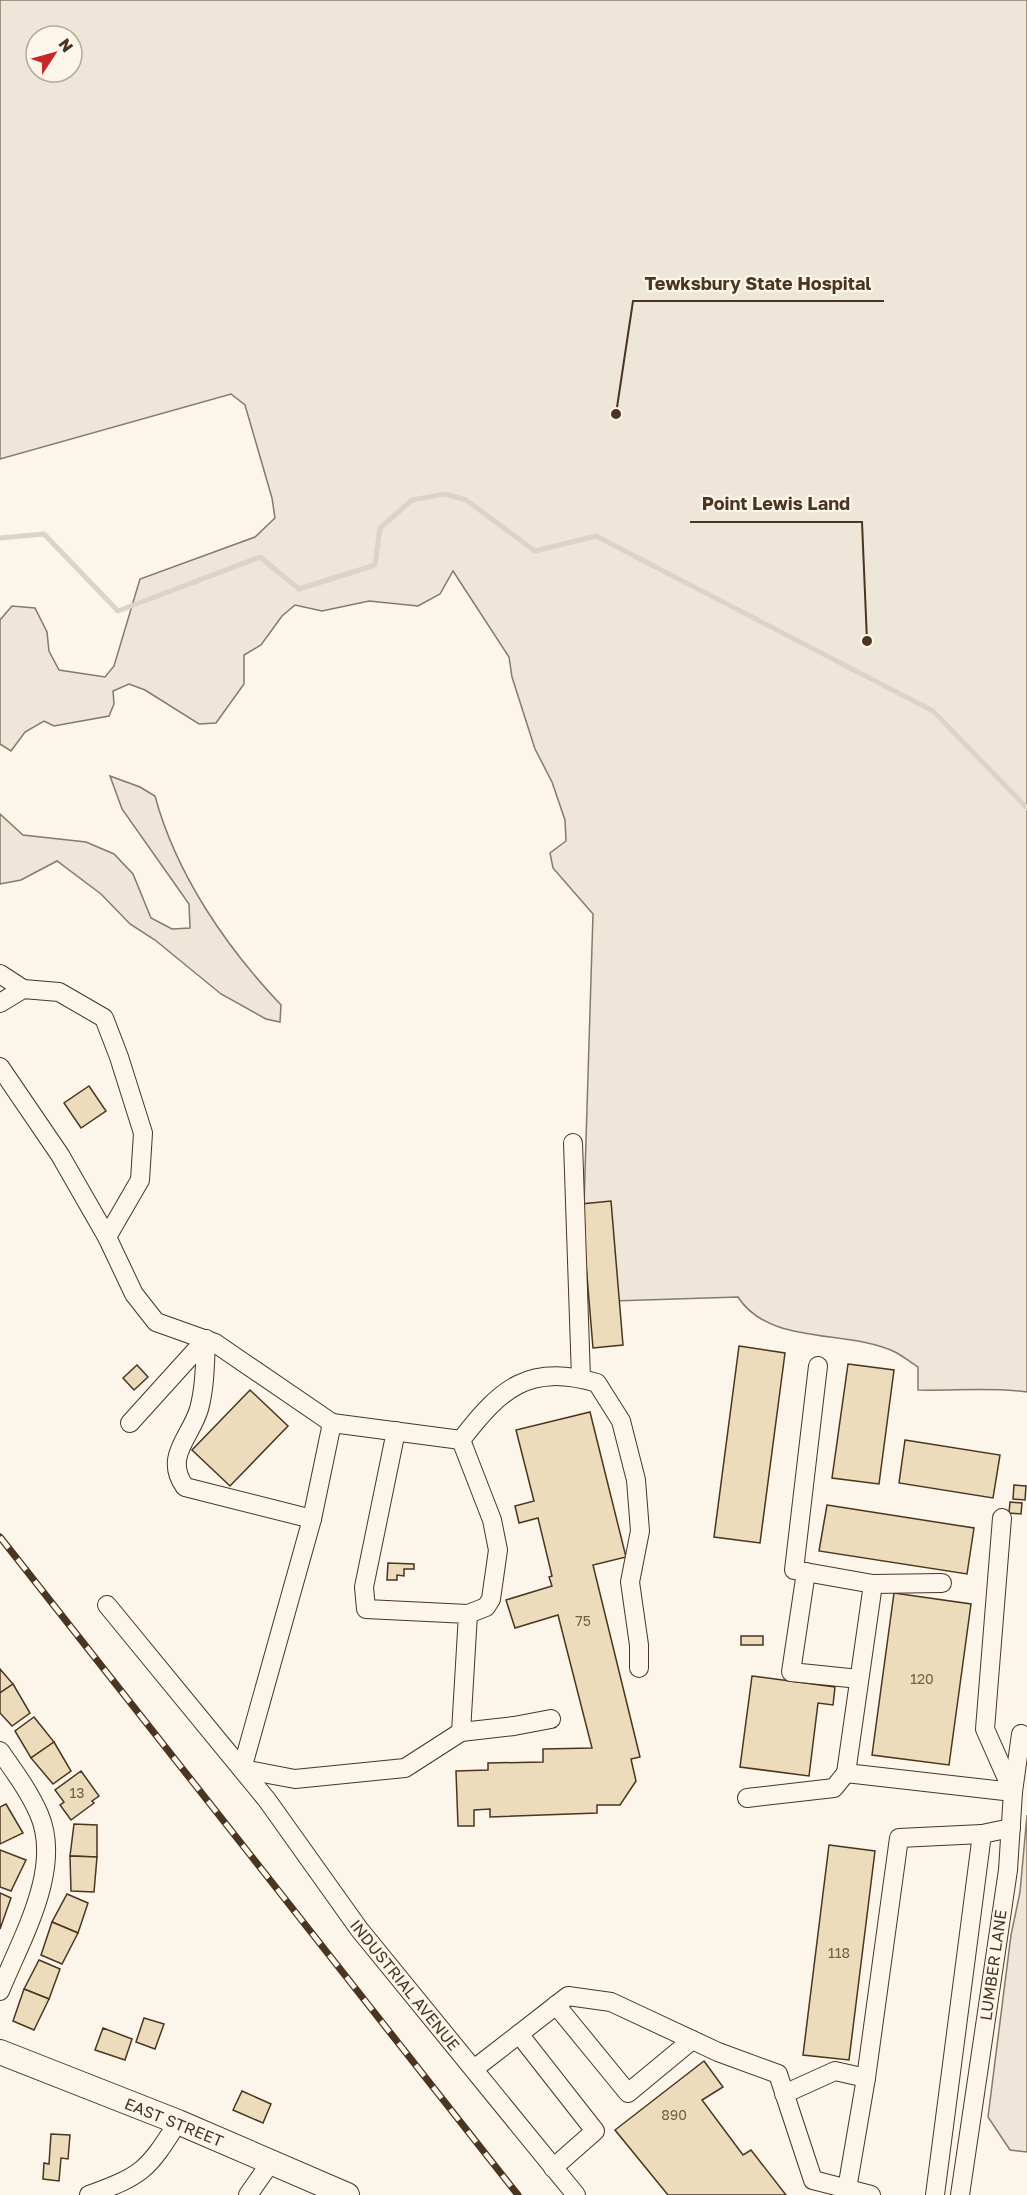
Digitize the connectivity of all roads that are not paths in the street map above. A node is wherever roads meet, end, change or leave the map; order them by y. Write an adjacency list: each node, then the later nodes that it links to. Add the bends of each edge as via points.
1 (0, 974): 2 (street)
2 (23, 989): 3 (street); 6 (street, via 59,992 104,1018 119,1056 143,1133 140,1180)
3 (0, 1003)
4 (0, 1067): 6 (street, via 60,1155)
5 (573, 1143): 9 (street)
6 (107, 1237): 7 (street, via 134,1293 156,1322)
7 (206, 1340): 10 (street); 11 (street); 15 (street, via 198,1411 182,1440 176,1464 178,1478 185,1487)
8 (818, 1366): 16 (street, via 795,1570)
9 (581, 1378): 13 (street, via 567,1374 524,1380 487,1407); 21 (street, via 597,1383 621,1421 636,1480 640,1531 630,1582)
10 (130, 1423)
11 (332, 1423): 12 (street); 15 (street)
12 (396, 1431): 13 (street); 20 (street, via 364,1587 366,1609)
13 (461, 1440): 20 (street, via 492,1520 498,1550 491,1599 486,1607)
14 (1002, 1518): 29 (street, via 985,1729)
15 (312, 1519): 27 (street)
16 (806, 1572): 18 (street); 22 (street, via 791,1672)
17 (942, 1583): 18 (street)
18 (873, 1584): 22 (street)
19 (107, 1605): 27 (street, INDUSTRIAL AVENUE)
20 (468, 1614): 24 (street)
21 (639, 1668)
22 (860, 1679): 28 (street)
23 (551, 1719): 24 (street)
24 (461, 1732): 27 (street, via 405,1768 295,1779)
25 (1021, 1734): 29 (street, LUMBER LANE)
26 (0, 1751): 33 (street, via 39,1815 47,1850 38,1897)
27 (242, 1769): 38 (street, INDUSTRIAL AVENUE, via 359,1929)
28 (846, 1773): 29 (street); 30 (street, via 834,1788)
29 (1013, 1792): 31 (street, LUMBER LANE)
30 (747, 1797)
31 (1011, 1828): 32 (street); 51 (street, LUMBER LANE)
32 (982, 1834): 39 (street, via 899,1838); 50 (street)
33 (0, 1990)
34 (556, 2005): 35 (street); 36 (street, via 568,1996 611,2002); 36 (street, via 628,2093)
35 (519, 2034): 38 (street); 43 (street, via 595,2131)
36 (692, 2040): 40 (street, via 778,2074)
37 (0, 2052): 41 (main road, EAST STREET)
38 (474, 2069): 43 (street, INDUSTRIAL AVENUE)
39 (866, 2078): 40 (street, via 835,2071); 44 (street)
40 (784, 2094): 44 (street, via 813,2180)
41 (178, 2122): 42 (main road, EAST STREET); 45 (street, via 144,2170)
42 (271, 2162): 46 (street); 47 (main road, EAST STREET)
43 (553, 2168): 48 (street, INDUSTRIAL AVENUE)
44 (847, 2189): 49 (street)
45 (89, 2195)
46 (248, 2195)
47 (347, 2195)
48 (576, 2195)
49 (871, 2195)
50 (935, 2195)
51 (960, 2195)

